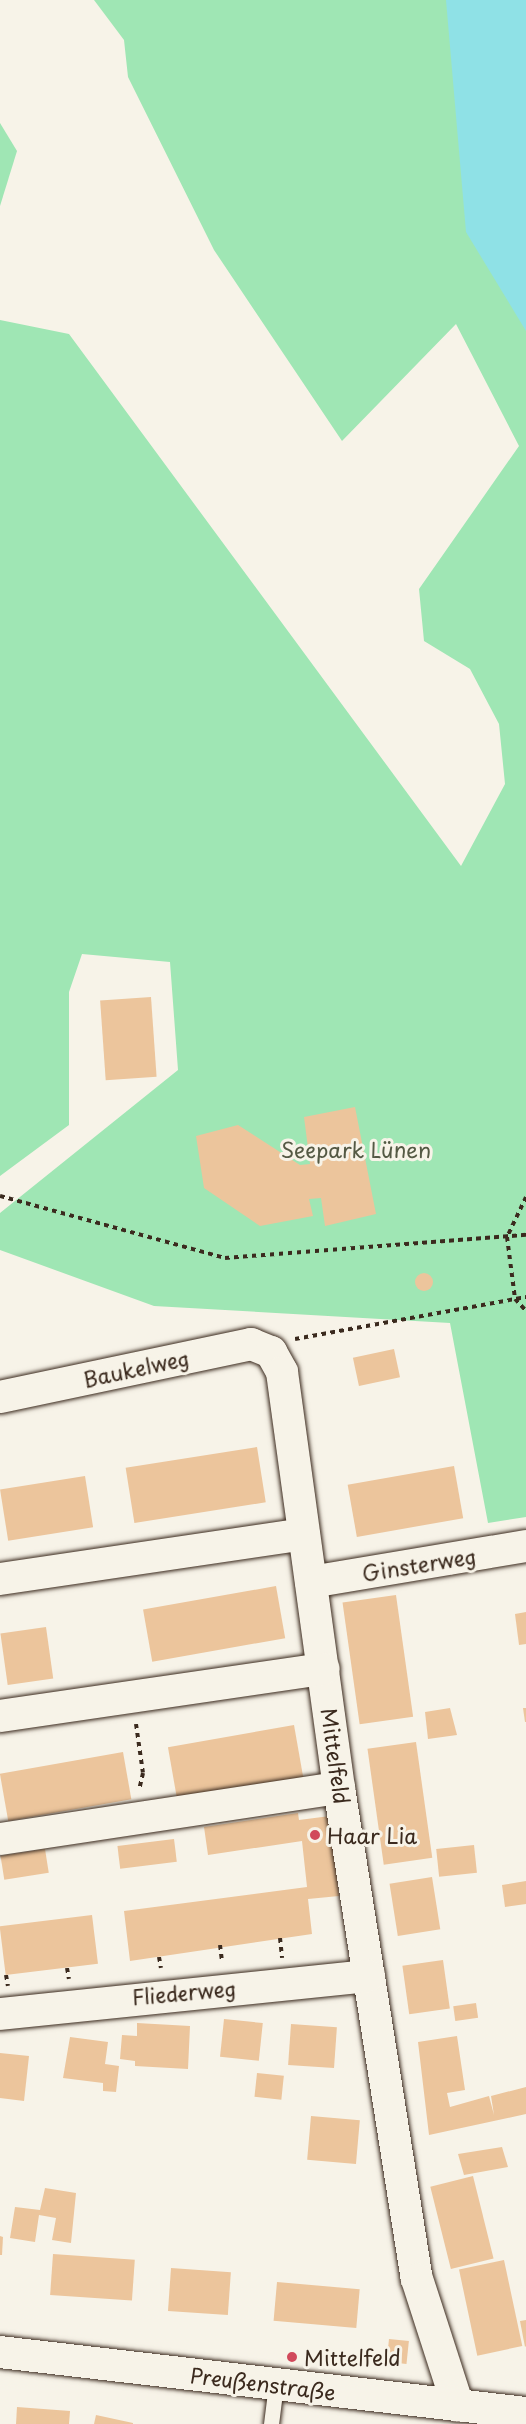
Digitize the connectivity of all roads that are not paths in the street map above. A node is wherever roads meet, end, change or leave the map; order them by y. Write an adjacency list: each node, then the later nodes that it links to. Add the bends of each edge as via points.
1 (272, 1352): 2 (street, Baukelweg, via 251,1344); 3 (street, Mittelfeld, via 282,1372)
2 (0, 1397)
3 (304, 1534): 5 (street); 6 (street, Mittelfeld)
4 (526, 1546): 6 (street, Ginsterweg)
5 (0, 1579)
6 (311, 1582): 7 (street, Mittelfeld)
7 (324, 1669): 8 (street); 9 (street, Mittelfeld)
8 (0, 1716)
9 (339, 1788): 10 (street); 11 (street, Mittelfeld)
10 (0, 1839)
11 (369, 1976): 12 (street, Fliederweg); 15 (street, Mittelfeld, via 417,2279)
12 (0, 2013)
13 (0, 2352): 14 (street, Preußenstraße)
14 (276, 2384): 15 (street, Preußenstraße); 17 (lane)
15 (475, 2413): 16 (street, Preußenstraße)
16 (526, 2414)
17 (271, 2424)

